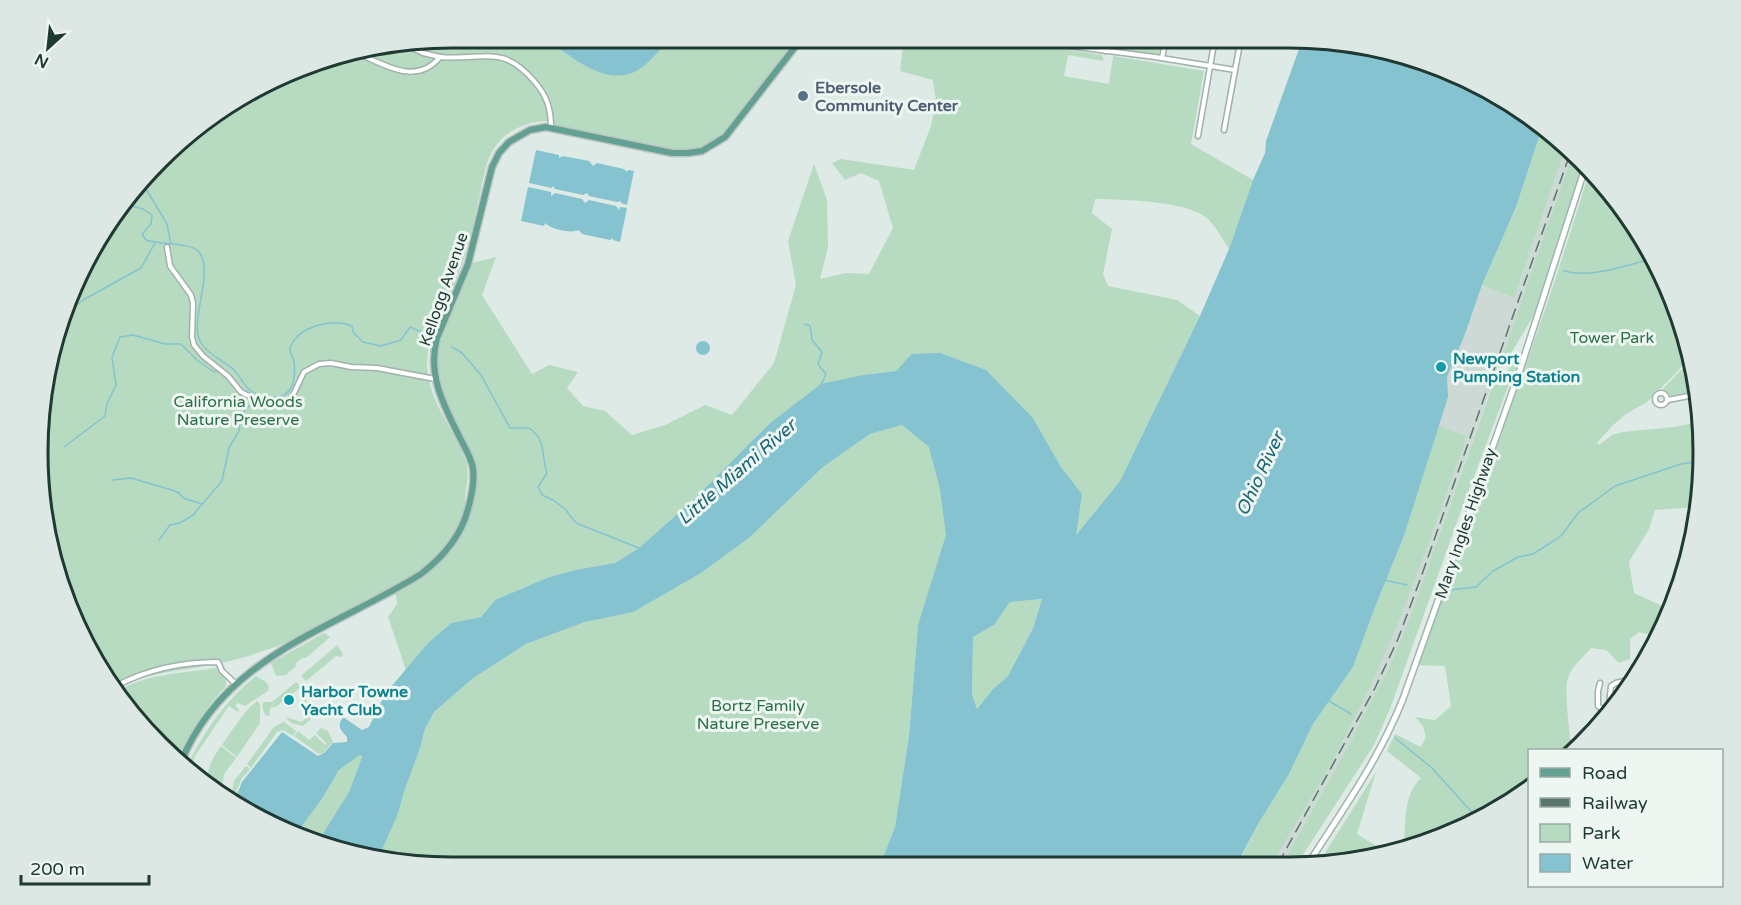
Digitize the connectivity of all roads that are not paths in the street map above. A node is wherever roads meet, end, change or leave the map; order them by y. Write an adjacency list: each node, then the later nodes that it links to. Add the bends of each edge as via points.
1 (794, 48): 14 (main road, Kellogg Avenue, via 725,137 702,151 672,153)
2 (1081, 48): 8 (street)
3 (1105, 48): 8 (street)
4 (1164, 48): 11 (street)
5 (1214, 48): 12 (street)
6 (1239, 48): 13 (street)
7 (416, 50): 10 (street)
8 (1105, 51): 11 (street)
9 (368, 57): 10 (street, via 412,72 431,67)
10 (440, 57): 14 (street, via 496,56 518,64 545,94)
11 (1162, 58): 12 (street)
12 (1211, 65): 13 (street); 16 (street)
13 (1235, 70): 15 (street)
14 (551, 128): 19 (main road, Kellogg Avenue, via 530,130 515,137 494,162 468,264 437,338)
15 (1224, 130)
16 (1198, 136)
17 (1583, 175): 29 (street, Mary Ingles Highway, via 1519,373 1391,728 1366,776)
18 (167, 248): 19 (street, via 170,266 191,295 194,345 241,392 262,402 283,402 292,397 304,372 331,363)
19 (435, 379): 25 (main road, Kellogg Avenue, via 473,469 469,505 454,541 421,574 285,648)
20 (1689, 396): 21 (street)
21 (1668, 400)
22 (1622, 682): 26 (street, via 1610,688)
23 (1600, 683): 27 (street, via 1597,701)
24 (121, 684): 25 (street, via 158,669 218,662)
25 (236, 684): 28 (main road, Kellogg Avenue, via 202,723)
26 (1609, 698)
27 (1601, 709)
28 (184, 755)
29 (1313, 856)

